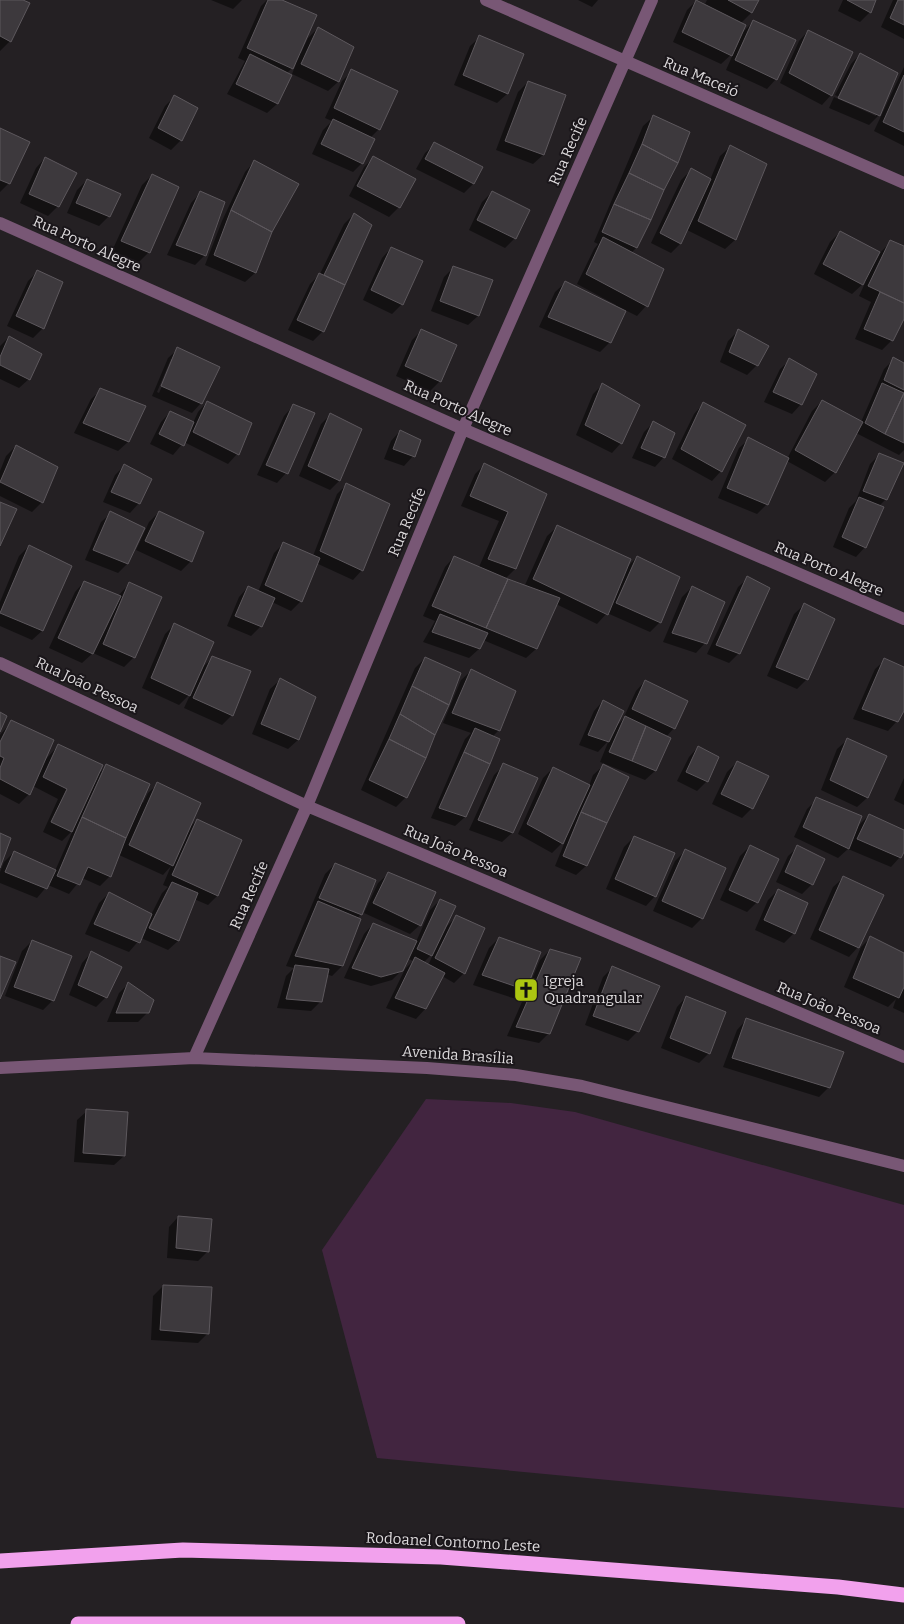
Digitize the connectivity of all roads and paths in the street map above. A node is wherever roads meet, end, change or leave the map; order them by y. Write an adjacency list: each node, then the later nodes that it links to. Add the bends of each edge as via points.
1 (486, 0): 3 (street, Rua Maceió)
2 (652, 0): 3 (street, Rua Recife)
3 (625, 62): 4 (street, Rua Maceió); 6 (street, Rua Recife)
4 (904, 182)
5 (0, 223): 6 (street, Rua Porto Alegre)
6 (463, 429): 7 (street, Rua Porto Alegre); 9 (street, Rua Recife)
7 (904, 619)
8 (0, 663): 9 (street, Rua João Pessoa)
9 (306, 806): 10 (street, Rua João Pessoa); 11 (street, Rua Recife)
10 (904, 1057)
11 (194, 1058): 12 (street, Avenida Brasília); 13 (street, Avenida Brasília, via 516,1075 582,1086)
12 (0, 1068)
13 (904, 1166)
14 (0, 1562): 15 (highway, Rodoanel Contorno Leste, via 183,1550 441,1557 838,1587)
15 (904, 1595)
16 (78, 1624): 17 (highway)
17 (458, 1624)

